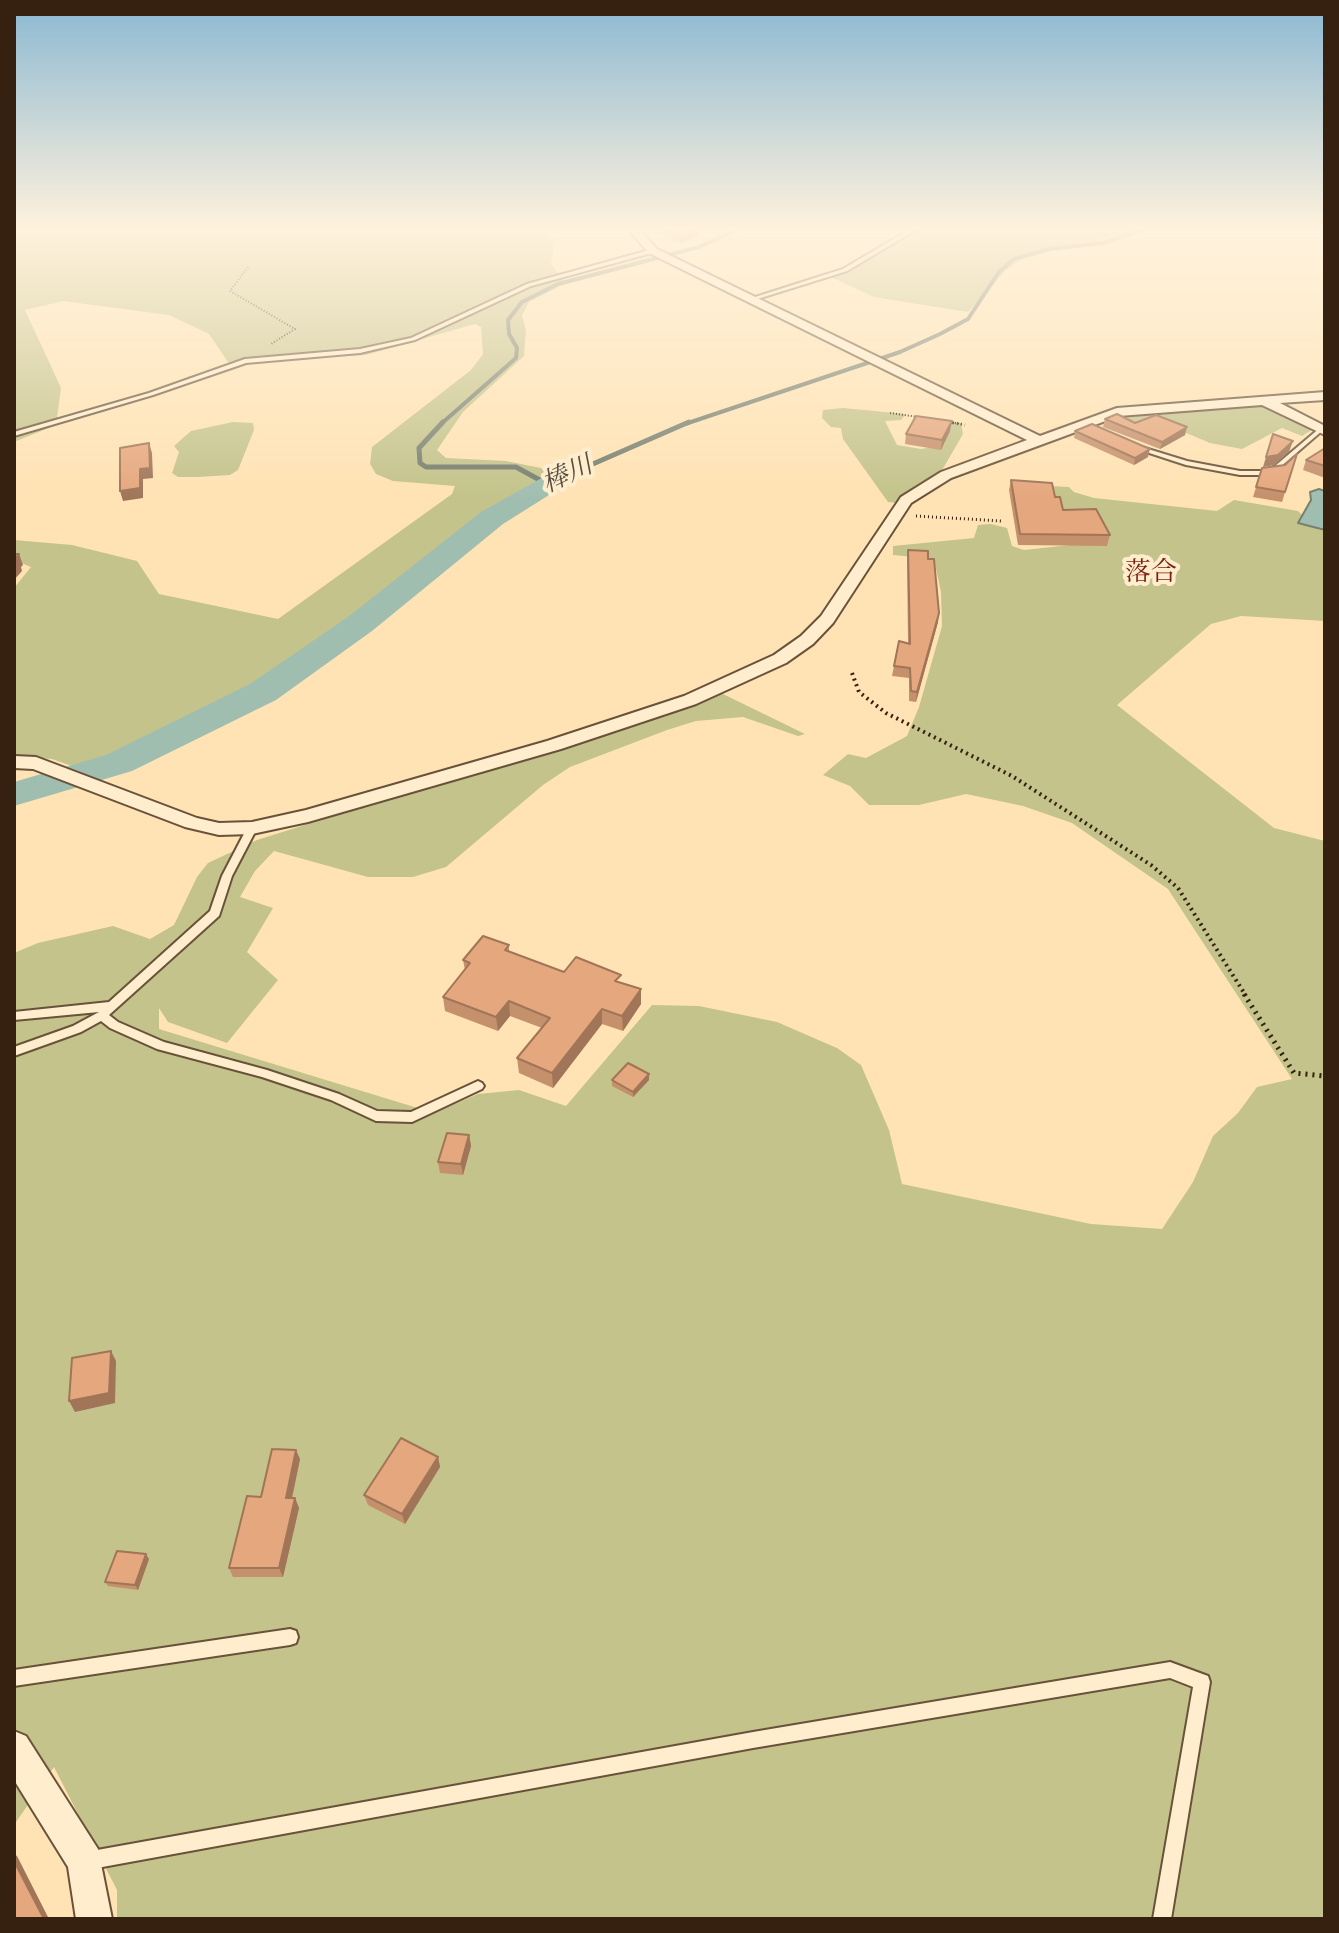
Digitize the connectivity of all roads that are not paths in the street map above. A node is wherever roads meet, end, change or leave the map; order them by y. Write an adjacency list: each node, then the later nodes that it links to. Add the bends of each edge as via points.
1 (462, 318): 6 (lane, via 403,342 360,351 250,359)
2 (791, 318): 7 (street)
3 (1325, 396): 4 (street)
4 (1267, 402): 5 (street); 7 (street, via 1130,410)
5 (1323, 430): 8 (lane, via 1271,473 1186,463)
6 (14, 434)
7 (1038, 440): 10 (street, via 946,475 906,500 827,619 789,653 743,678 554,745)
8 (1132, 445)
9 (14, 762): 10 (street, via 36,763 192,823)
10 (252, 828): 11 (lane, via 215,913)
11 (114, 1006): 12 (lane); 13 (lane)
12 (102, 1015): 14 (lane); 15 (lane, via 161,1046 263,1073 376,1116 412,1117)
13 (14, 1016)
14 (14, 1052)
15 (478, 1086)
16 (290, 1637): 17 (lane)
17 (14, 1678)
18 (14, 1748): 19 (street)
19 (85, 1862): 20 (street); 21 (lane, via 1170,1670 1202,1682)
20 (94, 1919)
21 (1162, 1919)

